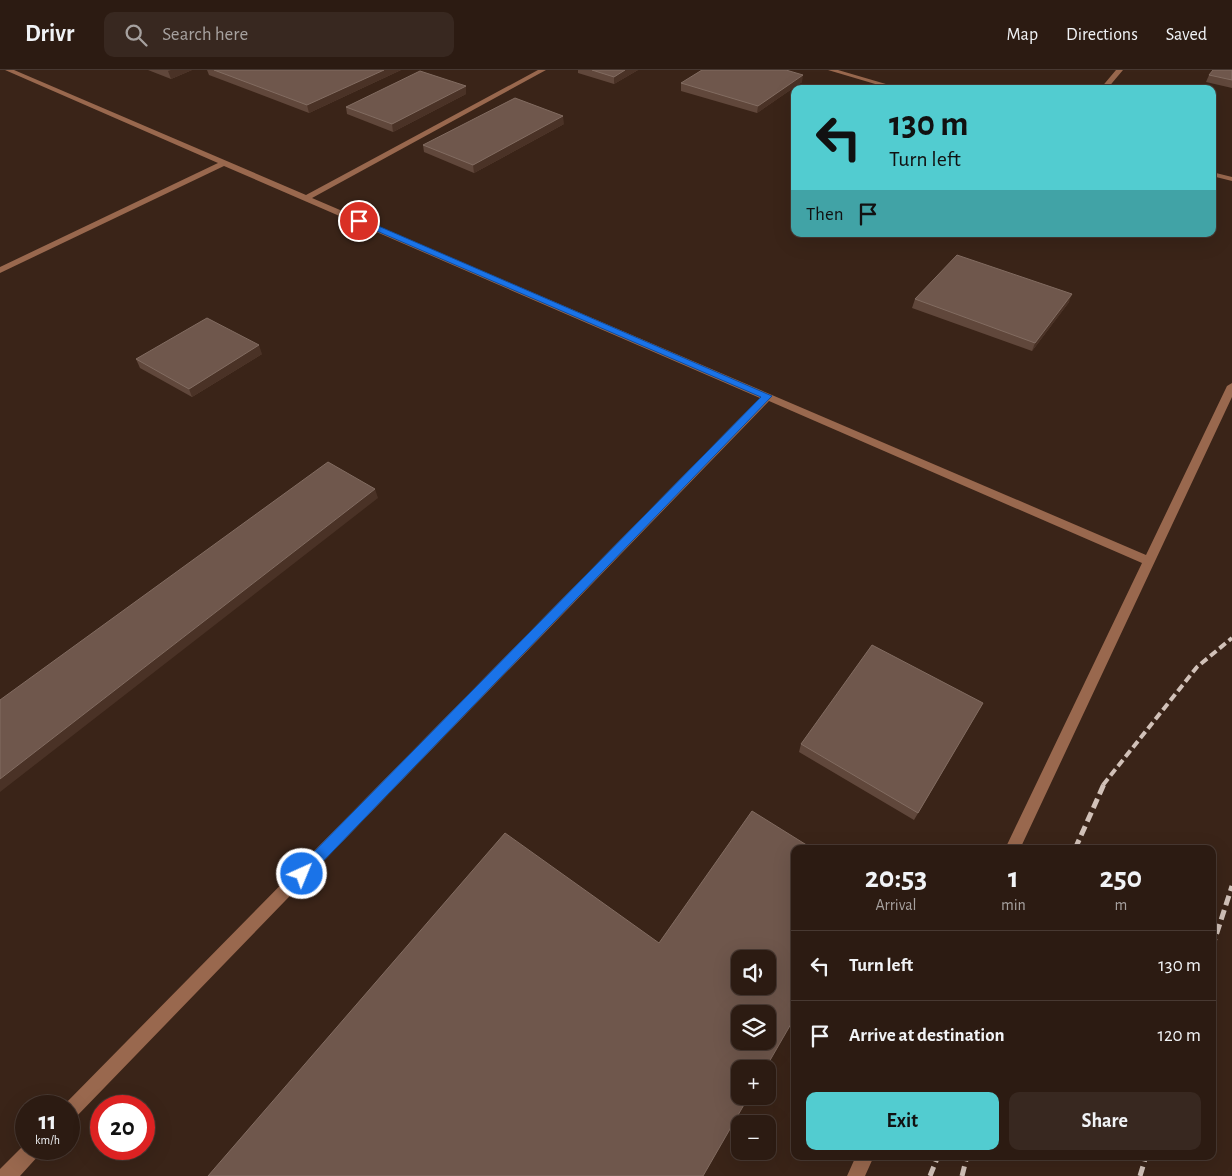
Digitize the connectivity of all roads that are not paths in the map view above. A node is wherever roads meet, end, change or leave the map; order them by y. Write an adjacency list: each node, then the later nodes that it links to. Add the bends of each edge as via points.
1 (8, 70): 7 (lane)
2 (543, 70): 10 (lane)
3 (831, 70): 5 (lane)
4 (1120, 70): 6 (lane)
5 (885, 85)
6 (1106, 85)
7 (224, 163): 10 (lane); 11 (lane)
8 (1216, 175): 9 (lane)
9 (1232, 179)
10 (306, 198): 13 (lane)
11 (0, 270)
12 (1232, 386): 14 (lane)
13 (767, 396): 14 (lane); 16 (lane)
14 (1149, 561): 15 (lane)
15 (1014, 845)
16 (80, 1101)
17 (22, 1160): 19 (lane)
18 (863, 1160): 20 (lane)
19 (7, 1176)
20 (856, 1176)

